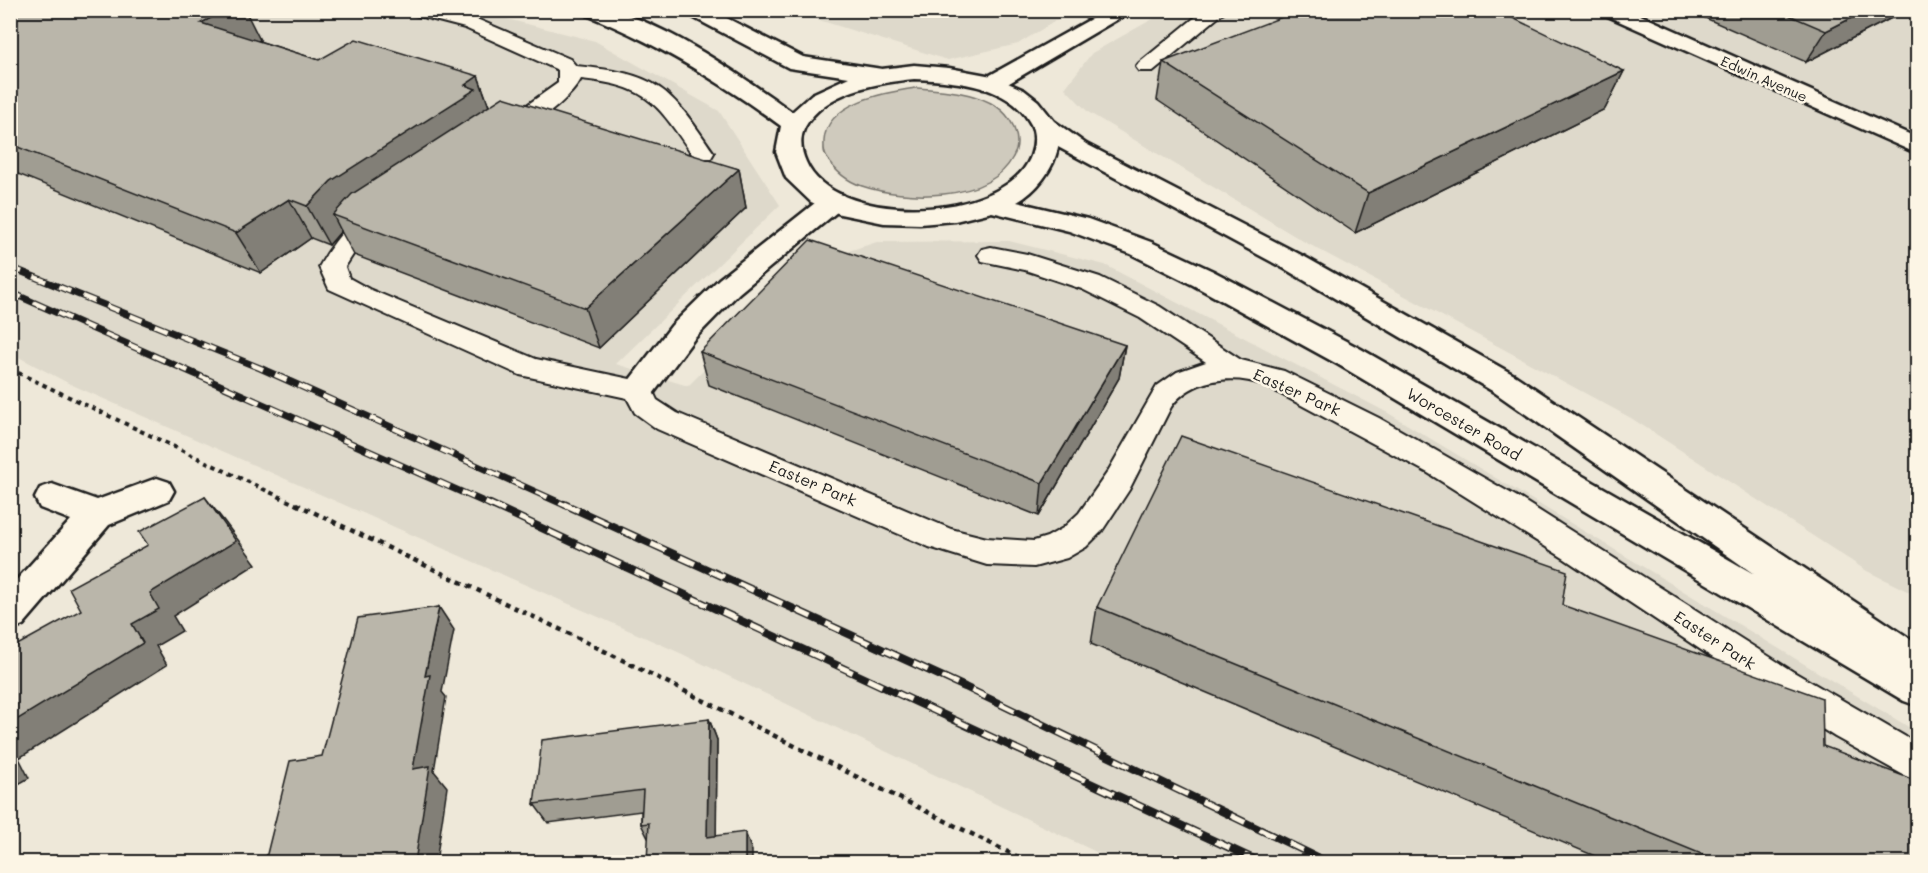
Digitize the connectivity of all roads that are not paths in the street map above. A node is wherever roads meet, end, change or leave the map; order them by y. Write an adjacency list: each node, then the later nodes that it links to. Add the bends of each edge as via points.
1 (418, 10): 8 (lane, via 472,24 563,63)
2 (591, 10): 11 (main road, via 634,25 738,82)
3 (694, 10): 9 (main road, via 797,63)
4 (1123, 10): 10 (main road)
5 (1218, 10): 7 (lane)
6 (1610, 10): 14 (main road, Edwin Avenue)
7 (1146, 67)
8 (570, 72): 13 (lane, via 570,81 561,92); 15 (lane, via 618,76 651,88 673,108)
9 (885, 75): 10 (main road, via 944,73); 11 (main road, via 829,93 808,107)
10 (992, 84): 12 (main road, via 1024,101)
11 (794, 124): 16 (main road, Worcester Road, via 788,143 790,161 802,179)
12 (1043, 125): 18 (main road, Worcester Road, via 1047,144 1041,165 1009,196); 26 (main road, via 1077,148 1295,263 1505,384)
13 (485, 144)
14 (1917, 147)
15 (703, 153)
16 (834, 201): 18 (main road, Worcester Road, via 881,215 927,217); 21 (main road, via 729,286 683,332)
17 (400, 202): 21 (lane, via 362,227 342,248 332,267 338,283 530,368)
18 (990, 204): 27 (main road, Worcester Road, via 1078,225 1141,248 1203,278 1350,357)
19 (991, 255): 20 (lane, via 1034,262 1094,282 1137,303)
20 (1236, 370): 21 (lane, Easter Park, via 1212,370 1190,377 1167,392 1090,525 1066,546 1036,554 995,554 946,539 667,421 645,406); 28 (lane, Easter Park, via 1251,370 1284,384 1409,447 1838,720)
21 (639, 390)
22 (158, 491): 24 (main road)
23 (51, 498): 24 (main road)
24 (98, 515): 25 (main road)
25 (10, 614)
26 (1917, 666)
27 (1917, 688)
28 (1917, 765)

